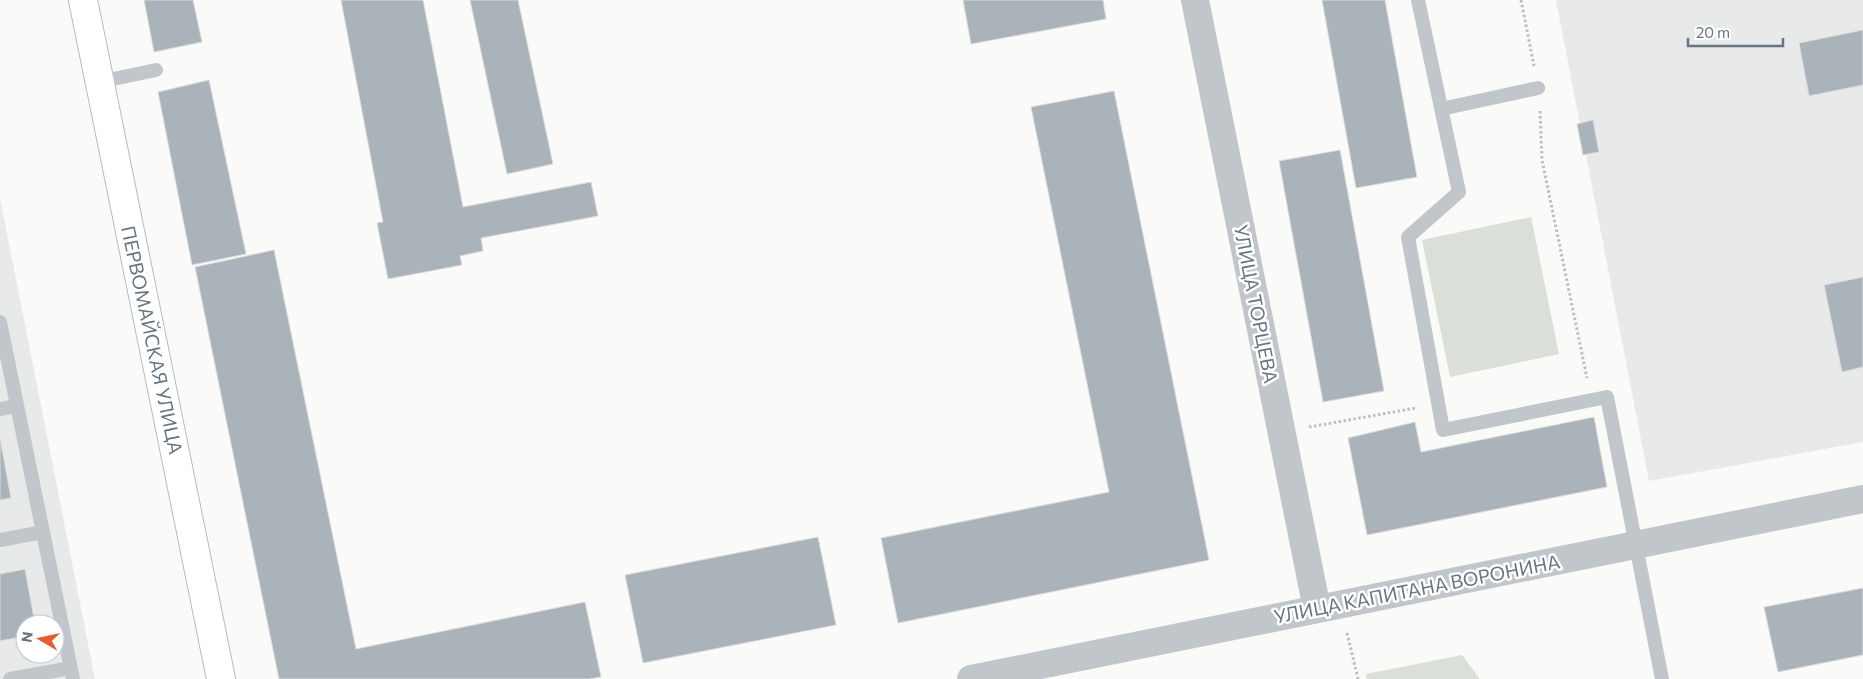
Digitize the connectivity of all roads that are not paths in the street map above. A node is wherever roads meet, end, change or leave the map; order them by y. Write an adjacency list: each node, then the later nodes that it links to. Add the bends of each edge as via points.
1 (83, 0): 5 (street, ПЕРВОМАЙСКАЯ УЛИЦА)
2 (1195, 0): 15 (street, УЛИЦА ТОРЦЕВА)
3 (1418, 0): 7 (lane)
4 (156, 70): 5 (lane)
5 (99, 82): 19 (street, ПЕРВОМАЙСКАЯ УЛИЦА)
6 (1538, 88): 7 (lane)
7 (1441, 109): 14 (lane, via 1459,192 1408,237 1443,430 1607,397)
8 (0, 322): 9 (lane)
9 (17, 406): 10 (lane); 12 (lane)
10 (0, 408)
11 (1863, 499): 14 (street, УЛИЦА КАПИТАНА ВОРОНИНА)
12 (43, 532): 13 (lane); 16 (lane)
13 (0, 540)
14 (1636, 545): 15 (street, УЛИЦА КАПИТАНА ВОРОНИНА); 21 (lane)
15 (1317, 609): 17 (street, УЛИЦА КАПИТАНА ВОРОНИНА)
16 (72, 674): 18 (lane)
17 (1028, 674): 20 (street, УЛИЦА КАПИТАНА ВОРОНИНА)
18 (10, 679)
19 (221, 679)
20 (972, 679)
21 (1662, 679)

